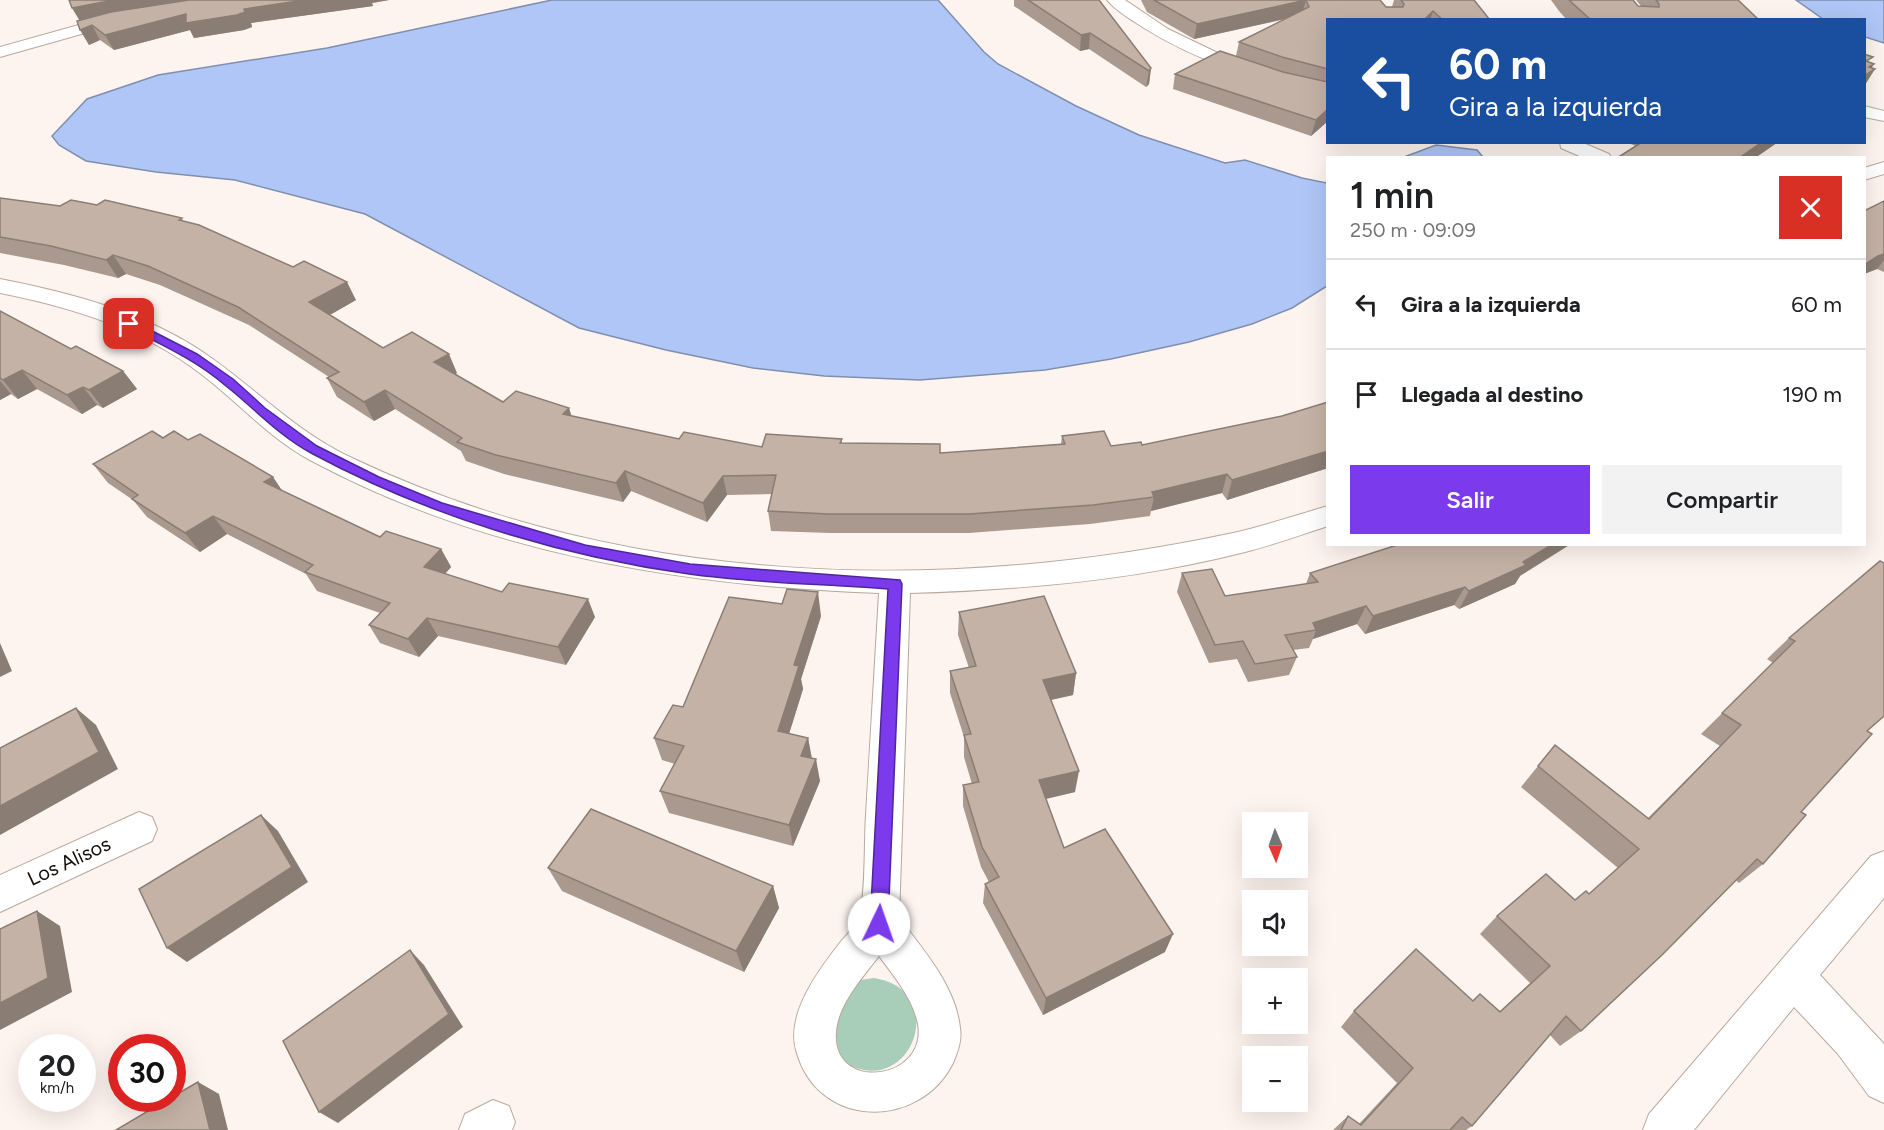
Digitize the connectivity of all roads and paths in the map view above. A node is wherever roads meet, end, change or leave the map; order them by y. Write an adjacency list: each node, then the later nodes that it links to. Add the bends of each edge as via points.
1 (1115, 0): 4 (street, via 1150,25 1199,50 1275,79)
2 (130, 17): 3 (street)
3 (0, 52)
4 (1326, 92)
5 (1866, 112): 6 (street)
6 (1884, 116)
7 (1568, 144): 8 (street)
8 (1597, 156)
9 (1884, 168): 10 (street)
10 (1866, 173)
11 (0, 286): 13 (street, via 66,301 150,332 229,382 312,449 438,507 585,550 690,569)
12 (1326, 517): 13 (street, via 1235,543 1136,562 1036,575)
13 (895, 584): 17 (street)
14 (139, 829): 16 (street, Los Alisos)
15 (1884, 869): 18 (street)
16 (0, 894)
17 (879, 924)
18 (1792, 977): 19 (street, via 1828,1010); 20 (street)
19 (1884, 1081)
20 (1665, 1130)

